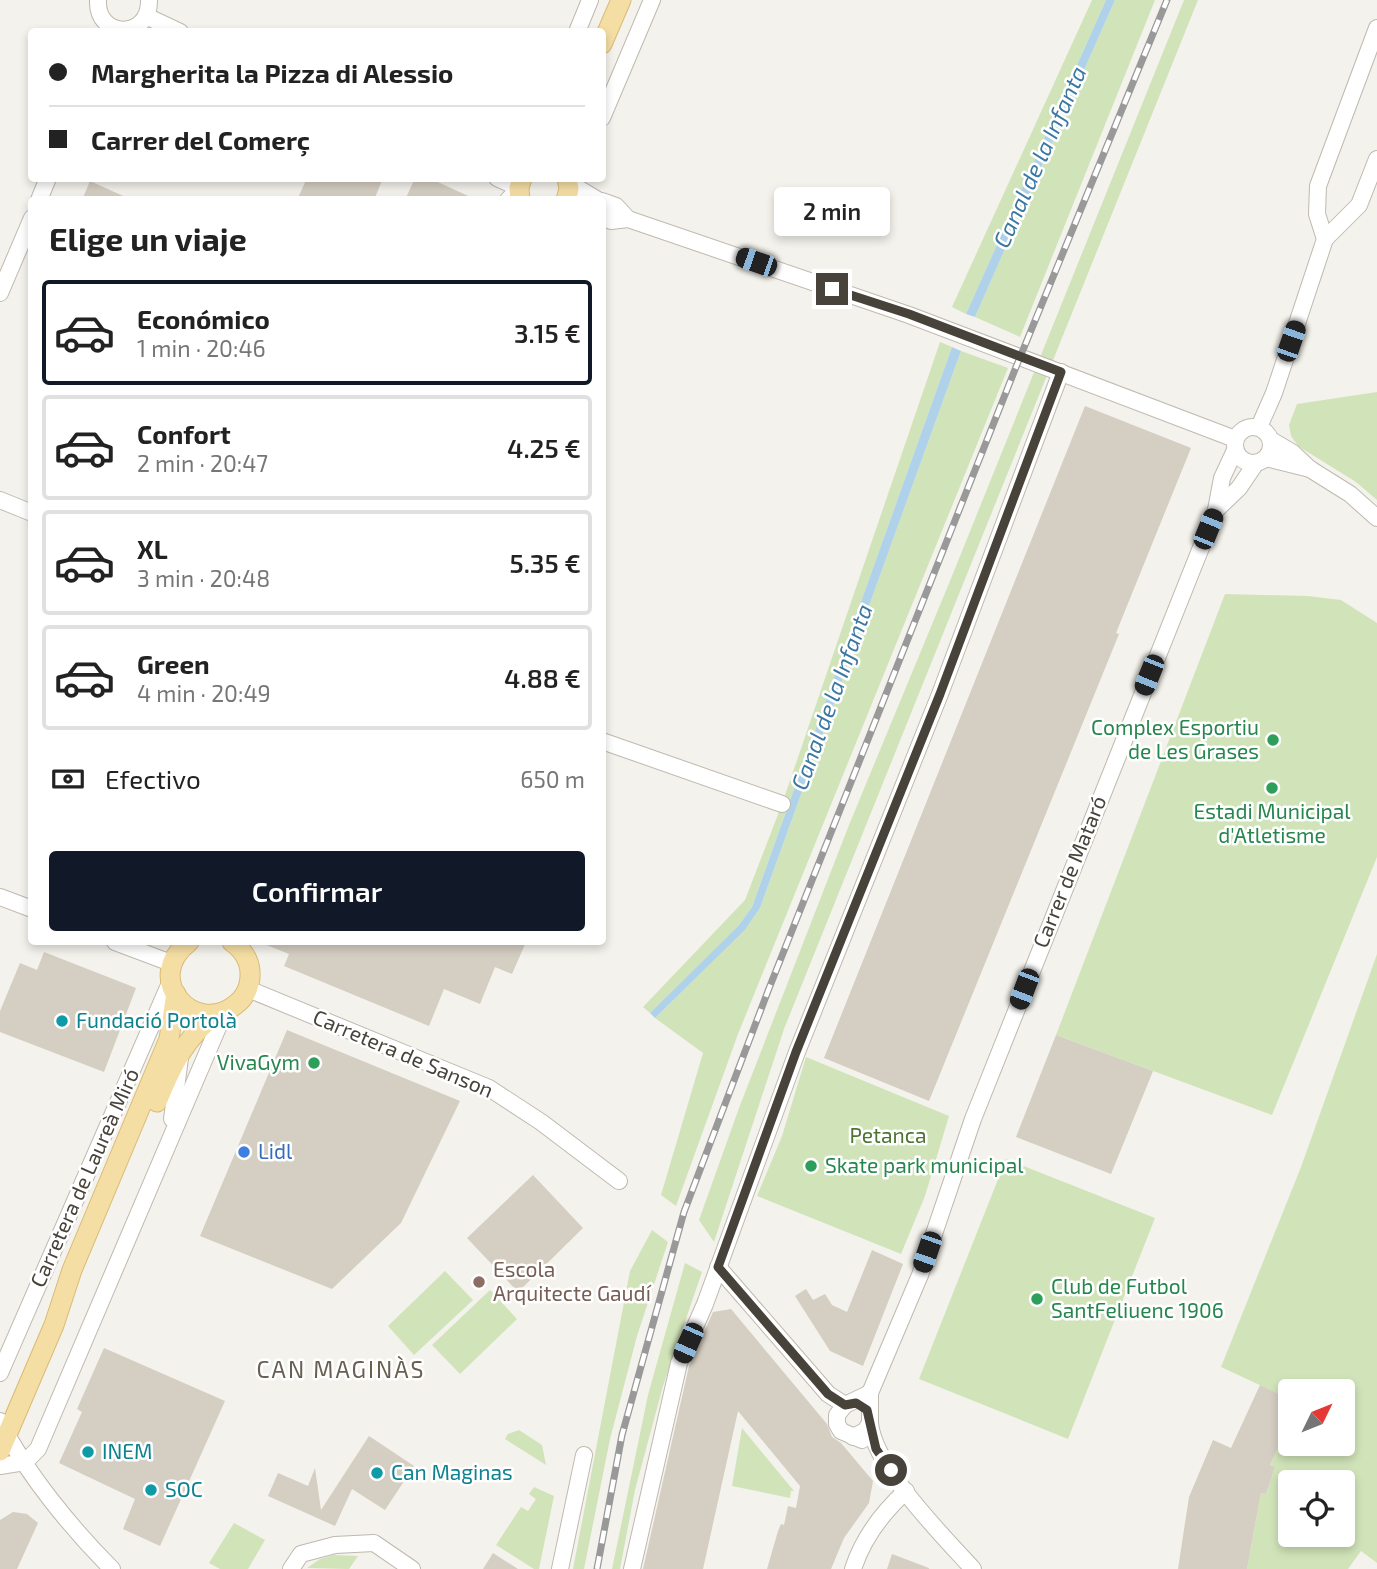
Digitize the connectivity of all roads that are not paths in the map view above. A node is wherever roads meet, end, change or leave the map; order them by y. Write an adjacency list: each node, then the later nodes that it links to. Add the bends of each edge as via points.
1 (98, 0): 6 (street, via 100,16)
2 (590, 0): 9 (street)
3 (621, 0): 11 (main road)
4 (652, 0): 12 (street)
5 (147, 8): 7 (street); 8 (street)
6 (111, 28)
7 (133, 28)
8 (174, 28)
9 (579, 28)
10 (1377, 28): 22 (street, via 1318,186 1317,214)
11 (606, 35)
12 (606, 109)
13 (1377, 159): 18 (street)
14 (571, 183): 16 (street)
15 (1377, 186): 18 (street)
16 (593, 196)
17 (606, 202): 20 (street)
18 (1359, 205): 22 (street)
19 (606, 219): 20 (street)
20 (628, 219): 24 (street, via 909,314)
21 (28, 227): 23 (street)
22 (1325, 239): 25 (street)
23 (0, 293)
24 (1061, 372): 27 (street); 47 (street, via 940,694 796,1052)
25 (1259, 427): 26 (street); 27 (street, via 1244,428)
26 (1271, 440): 28 (street, via 1270,450); 29 (street)
27 (1235, 445): 28 (street, via 1243,460); 31 (street, Carrer de Mataró)
28 (1261, 460): 29 (street); 31 (street, Carrer de Mataró)
29 (1310, 469): 33 (street)
30 (0, 500): 32 (street)
31 (1216, 510): 50 (street, Carrer de Mataró, via 973,1119 920,1275)
32 (28, 511)
33 (1377, 518)
34 (606, 742): 35 (street)
35 (782, 804)
36 (0, 897): 37 (street)
37 (28, 908)
38 (120, 945): 41 (street)
39 (184, 945): 41 (main road, via 177,951)
40 (243, 948): 42 (main road)
41 (172, 980): 43 (main road, via 189,1008 201,1014); 48 (main road, Carretera de Laureà Miró, via 169,1039 72,1270); 49 (street, Carretera de Laureà Miró)
42 (248, 989): 43 (main road, Carretera de Laureà Miró); 46 (street, Carretera de Sanson, via 489,1088)
43 (223, 1012): 44 (main road, Carretera de Laureà Miró, via 202,1025); 45 (street)
44 (180, 1051): 45 (street, via 174,1109); 48 (main road, Carretera de Laureà Miró, via 82,1275)
45 (156, 1172): 57 (street, via 38,1449)
46 (618, 1181)
47 (718, 1267): 51 (street, via 828,1394); 64 (street, via 679,1363)
48 (54, 1325): 53 (main road, Carretera de Laureà Miró)
49 (0, 1373)
50 (870, 1393): 51 (street); 52 (street, Carrer de Mataró)
51 (848, 1404): 52 (street, via 864,1407); 54 (street, via 837,1415 837,1423)
52 (870, 1421): 54 (street, via 862,1434); 55 (street, Carrer de Mataró)
53 (2, 1436): 57 (street)
54 (853, 1437): 55 (street)
55 (876, 1449): 59 (street)
56 (584, 1455): 63 (street)
57 (25, 1462): 58 (street); 60 (street)
58 (0, 1466)
59 (906, 1491): 65 (street, via 869,1533); 66 (street)
60 (112, 1569)
61 (290, 1569): 62 (street, via 301,1555 335,1545 374,1544)
62 (412, 1569)
63 (560, 1569)
64 (632, 1569)
65 (853, 1569)
66 (973, 1569)

